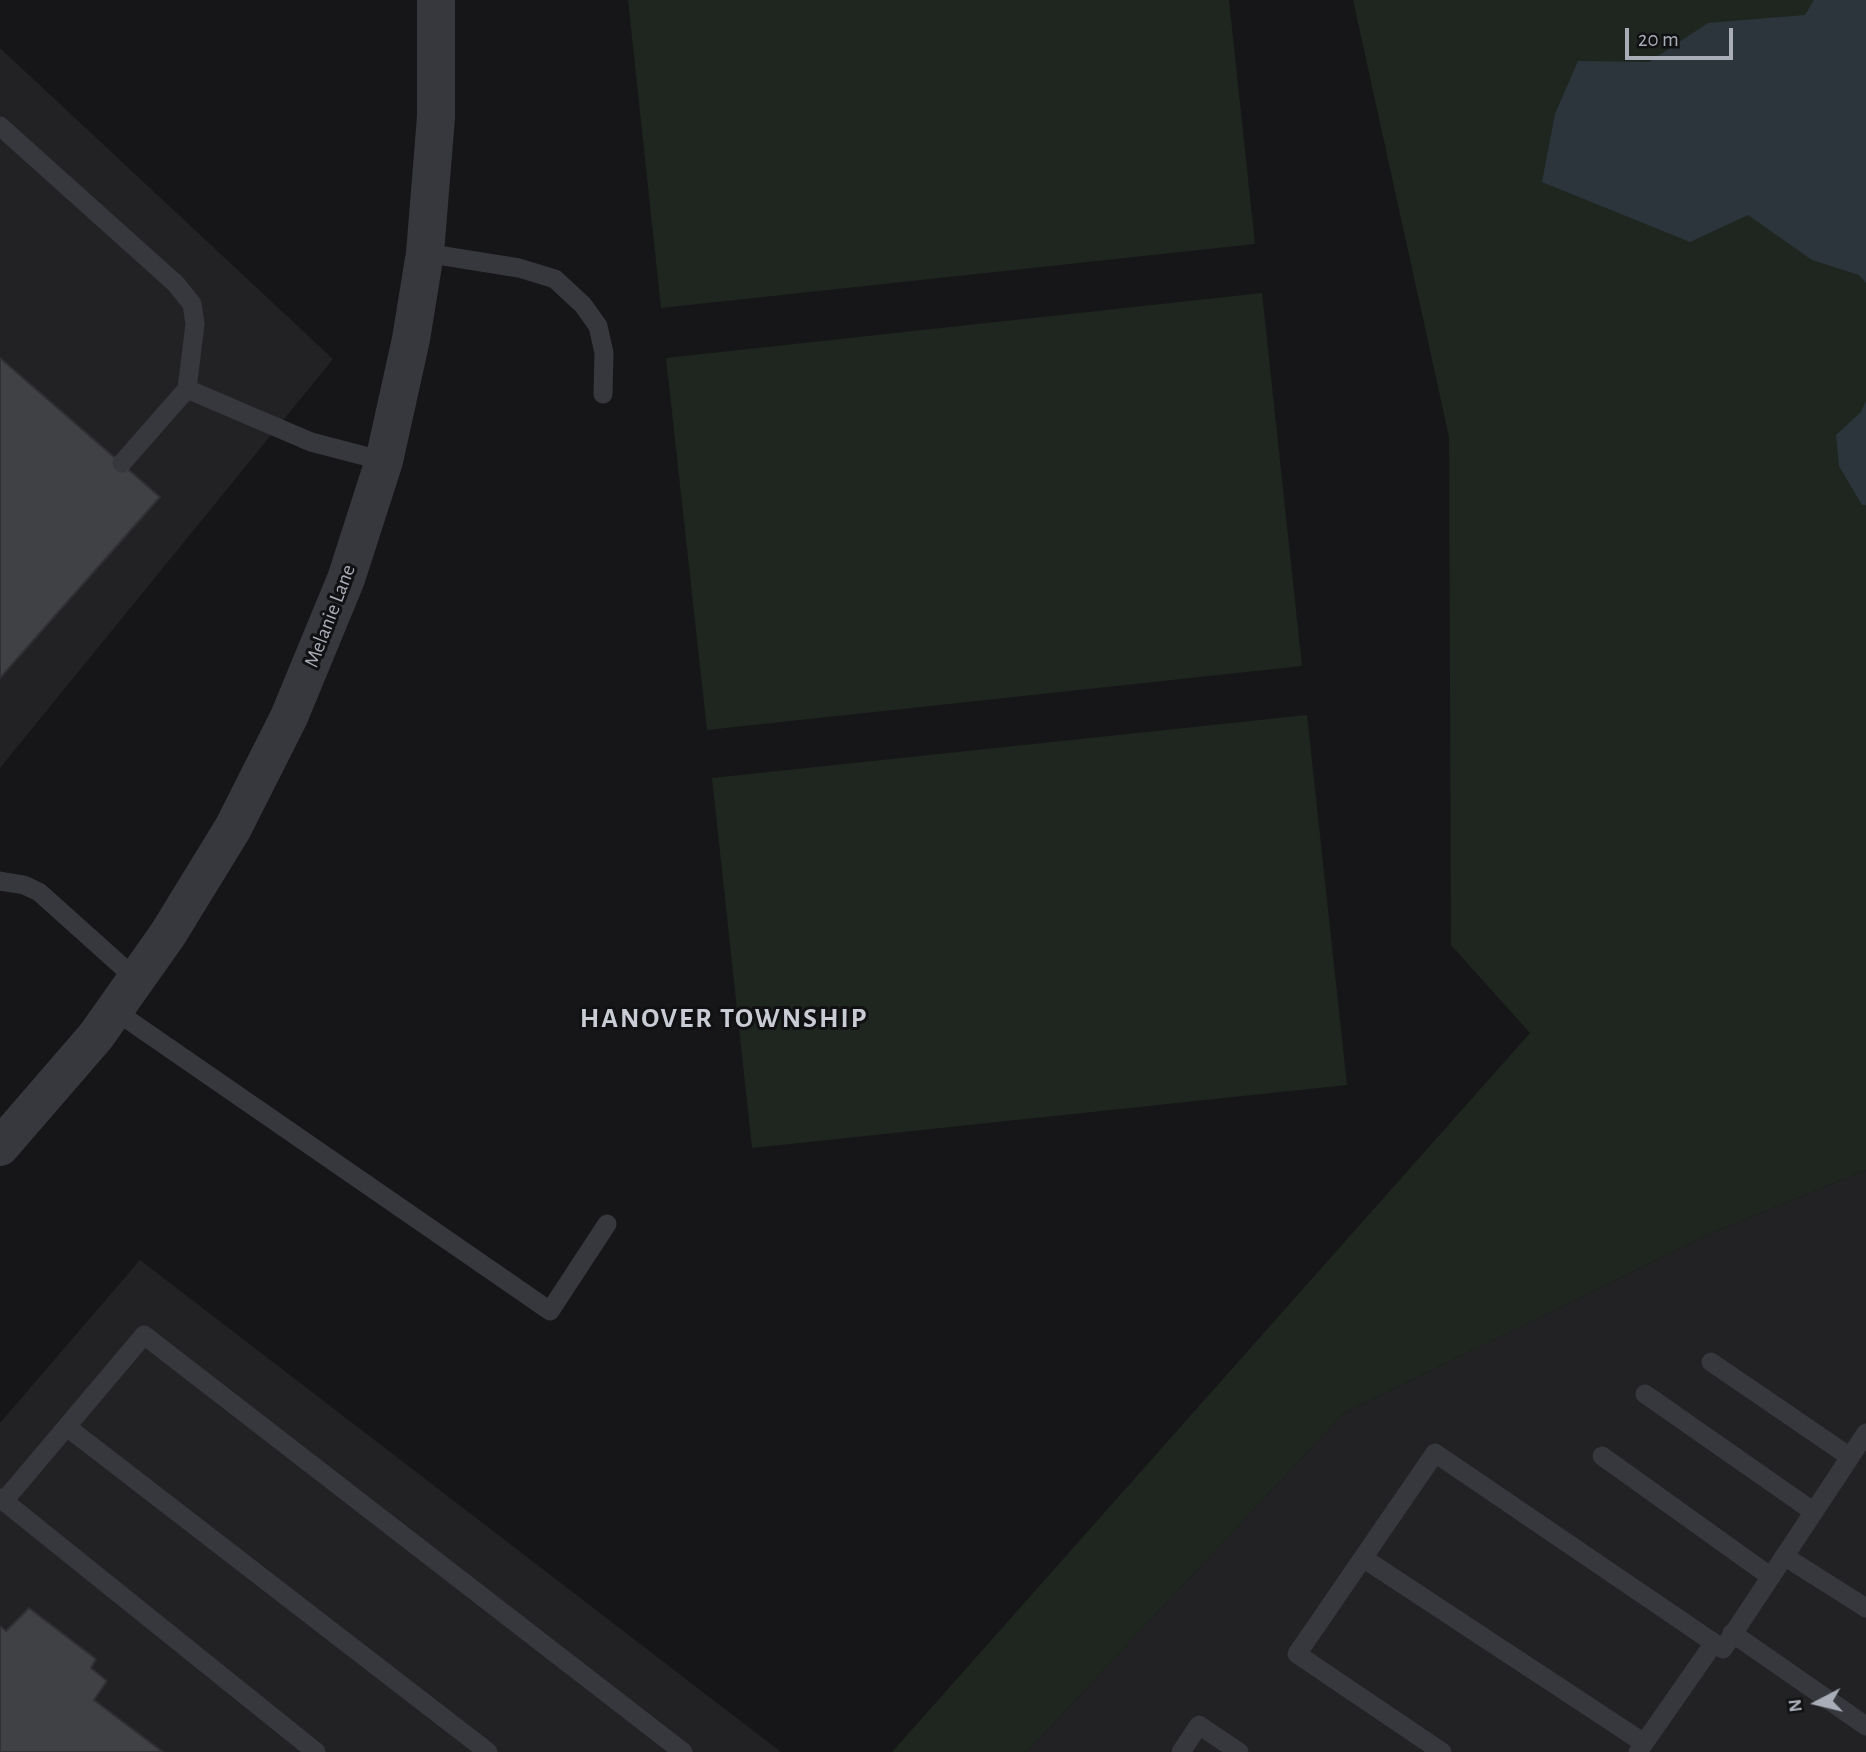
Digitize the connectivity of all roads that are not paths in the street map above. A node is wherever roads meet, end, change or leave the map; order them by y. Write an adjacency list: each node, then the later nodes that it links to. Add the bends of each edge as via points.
1 (436, 0): 3 (street, Melanie Lane, via 436,117)
2 (0, 126): 4 (lane, via 176,284 192,304 195,324)
3 (425, 253): 5 (lane, via 519,268 555,279 598,326 604,353); 6 (street, Melanie Lane)
4 (187, 389): 6 (lane, via 311,442); 7 (lane)
5 (603, 394)
6 (384, 461): 9 (street, Melanie Lane, via 346,579 289,717 233,828)
7 (122, 463)
8 (0, 881): 9 (lane, via 38,892)
9 (136, 979): 10 (street, Melanie Lane)
10 (114, 1010): 11 (street, Melanie Lane); 12 (lane, via 550,1311)
11 (0, 1147)
12 (607, 1224)
13 (1711, 1362): 17 (lane)
14 (1645, 1394): 20 (lane)
15 (67, 1427): 19 (lane); 30 (lane); 31 (lane, via 144,1335)
16 (1866, 1433): 17 (lane)
17 (1857, 1454): 20 (lane)
18 (1602, 1456): 23 (lane)
19 (2, 1499): 29 (lane)
20 (1814, 1511): 21 (lane)
21 (1784, 1556): 23 (lane); 24 (lane)
22 (1363, 1558): 26 (lane, via 1435,1453); 28 (lane); 34 (lane, via 1297,1654)
23 (1770, 1577): 25 (lane)
24 (1866, 1608)
25 (1732, 1633): 26 (lane, via 1723,1648); 27 (lane)
26 (1714, 1643): 28 (lane)
27 (1866, 1726)
28 (1641, 1747)
29 (316, 1752)
30 (488, 1752)
31 (683, 1752)
32 (1181, 1752): 33 (lane, via 1199,1725)
33 (1240, 1752)
34 (1442, 1752)

